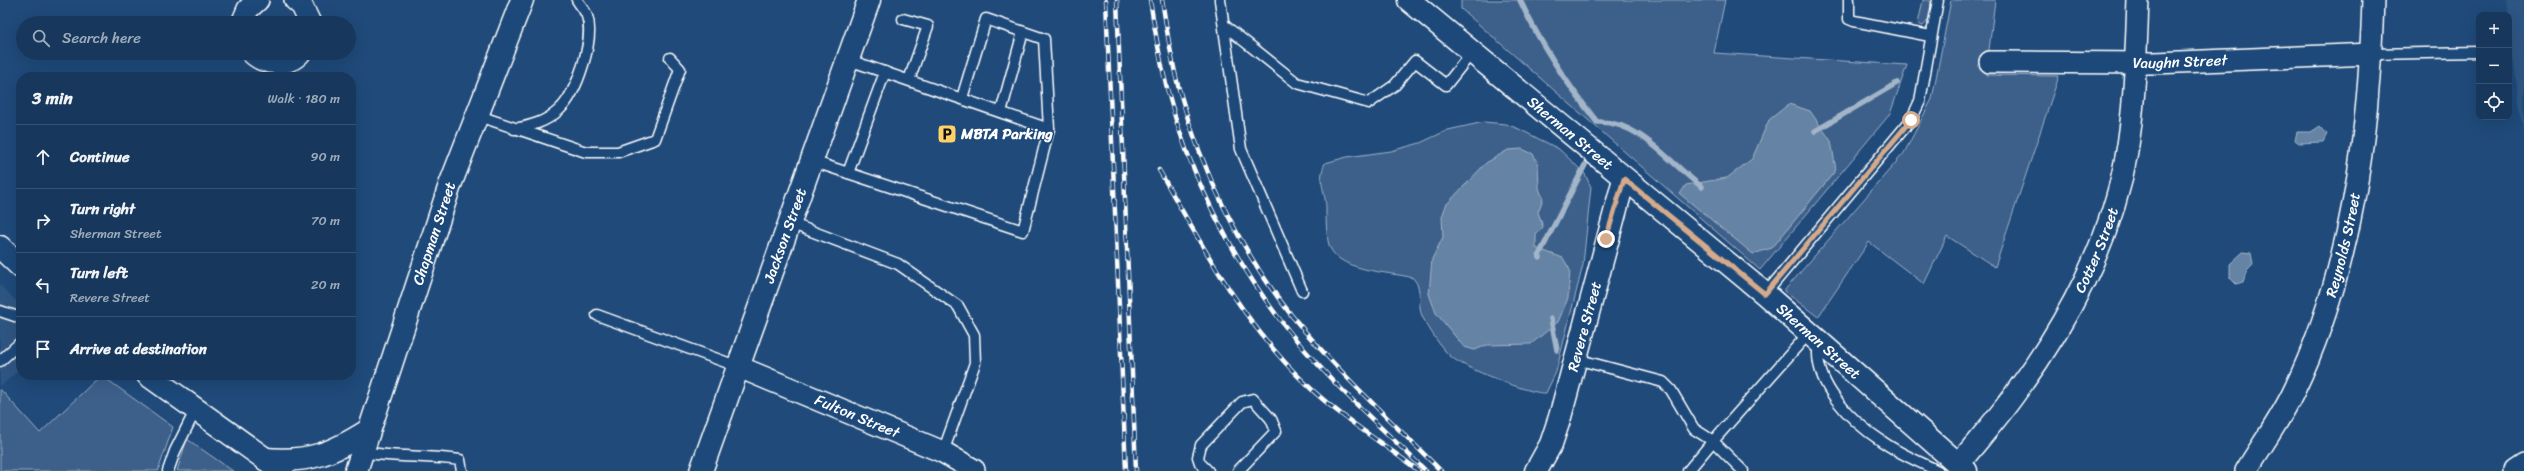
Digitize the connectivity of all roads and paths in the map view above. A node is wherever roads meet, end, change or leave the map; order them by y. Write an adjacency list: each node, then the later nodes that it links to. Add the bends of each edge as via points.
1 (258, 0): 12 (street, via 248,9)
2 (295, 0): 13 (street, via 302,6)
3 (522, 0): 31 (main road, Chapman Street)
4 (577, 0): 32 (lane, via 587,16 588,51 576,82 560,110 537,125)
5 (869, 0): 24 (main road, Jackson Street)
6 (1220, 0): 15 (lane)
7 (1409, 0): 18 (main road, Sherman Street)
8 (1938, 0): 17 (lane)
9 (2138, 0): 26 (street, Cotter Street)
10 (2373, 0): 20 (street, Reynolds Street)
11 (1846, 1): 17 (lane, via 1849,18 1854,21)
12 (245, 16)
13 (307, 16)
14 (903, 19): 28 (lane, via 928,26)
15 (1224, 25): 18 (lane, via 1297,83 1368,103 1395,85 1415,61 1446,85); 40 (lane, via 1241,149)
16 (1023, 32): 29 (lane, via 986,18); 30 (lane); 33 (lane, via 1044,39)
17 (1930, 36): 41 (lane, via 1920,101 1911,120)
18 (1473, 51): 36 (main road, Sherman Street)
19 (2476, 52): 20 (lane)
20 (2371, 54): 26 (street, Vaughn Street); 69 (street, Reynolds Street, via 2358,172 2347,236 2323,321 2292,394)
21 (670, 58): 32 (lane, via 680,69 655,139 618,152 586,152)
22 (263, 60): 23 (street, via 277,63)
23 (290, 60)
24 (849, 60): 27 (lane); 34 (main road, Jackson Street)
25 (1990, 62): 26 (street, Vaughn Street)
26 (2135, 62): 58 (street, Cotter Street, via 2126,156 2113,209 2096,256 2059,327 2017,391)
27 (886, 72): 28 (lane); 35 (lane)
28 (909, 80): 29 (lane)
29 (962, 98): 30 (lane)
30 (1001, 112): 33 (lane)
31 (476, 115): 32 (lane); 52 (main road, Chapman Street, via 450,185)
32 (512, 129)
33 (1049, 129): 35 (lane, via 1023,231)
34 (812, 161): 35 (lane); 37 (main road, Jackson Street)
35 (848, 173)
36 (1624, 179): 41 (main road, Sherman Street); 47 (main road, Revere Street)
37 (790, 223): 49 (main road, Jackson Street); 54 (lane, via 898,264 958,306 974,335 975,363)
38 (0, 247): 39 (main road)
39 (16, 262)
40 (1302, 291)
41 (1765, 294): 45 (main road, Sherman Street)
42 (0, 311): 44 (lane)
43 (597, 315): 49 (lane)
44 (16, 316)
45 (1814, 337): 53 (lane); 58 (main road, Sherman Street); 68 (lane, via 1822,373 1834,395 1853,418 1884,444)
46 (16, 347): 48 (lane)
47 (1576, 359): 53 (lane, via 1663,382 1671,390 1694,429); 65 (main road, Revere Street, via 1556,431)
48 (0, 361)
49 (739, 367): 54 (street, Fulton Street); 62 (main road, Jackson Street)
50 (155, 380): 51 (main road)
51 (196, 410): 56 (main road); 60 (lane, via 174,451)
52 (369, 430): 55 (main road, Chapman Street); 56 (main road, via 322,456)
53 (1713, 441): 66 (lane); 67 (lane)
54 (943, 452): 59 (street, Fulton Street)
55 (359, 461): 61 (lane, via 384,456 410,455 460,460)
56 (273, 465)
57 (2524, 465): 70 (street)
58 (1960, 469)
59 (974, 470)
60 (168, 471)
61 (462, 471)
62 (701, 471)
63 (1208, 471): 64 (lane, via 1200,464 1198,457 1201,445 1242,402 1253,400 1271,419 1276,431)
64 (1238, 471)
65 (1536, 471)
66 (1688, 471)
67 (1743, 471)
68 (1938, 471)
69 (2246, 471)
70 (2515, 471)

